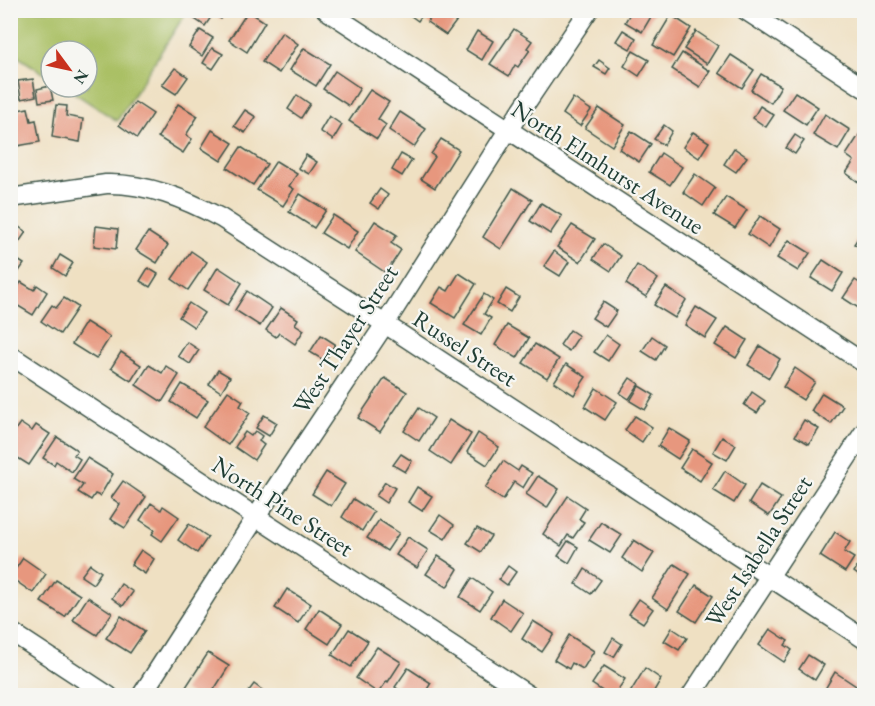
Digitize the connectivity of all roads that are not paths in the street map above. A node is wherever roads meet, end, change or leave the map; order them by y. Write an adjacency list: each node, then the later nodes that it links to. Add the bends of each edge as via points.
1 (326, 10): 5 (street, North Elmhurst Avenue)
2 (589, 10): 5 (street, West Thayer Street)
3 (745, 10): 4 (street)
4 (864, 88)
5 (508, 130): 7 (street, West Thayer Street); 9 (street, North Elmhurst Avenue)
6 (10, 198): 7 (street, Russel Street, via 106,184 168,194 221,218)
7 (385, 324): 11 (street, West Thayer Street); 12 (street, Russel Street)
8 (10, 355): 11 (street, North Pine Street)
9 (864, 363)
10 (864, 432): 12 (street, West Isabella Street)
11 (256, 517): 16 (street, West Thayer Street); 17 (street, North Pine Street)
12 (769, 577): 14 (street, Russel Street); 18 (street, West Isabella Street)
13 (10, 631): 15 (street)
14 (864, 639)
15 (109, 696)
16 (141, 696)
17 (530, 696)
18 (691, 696)

